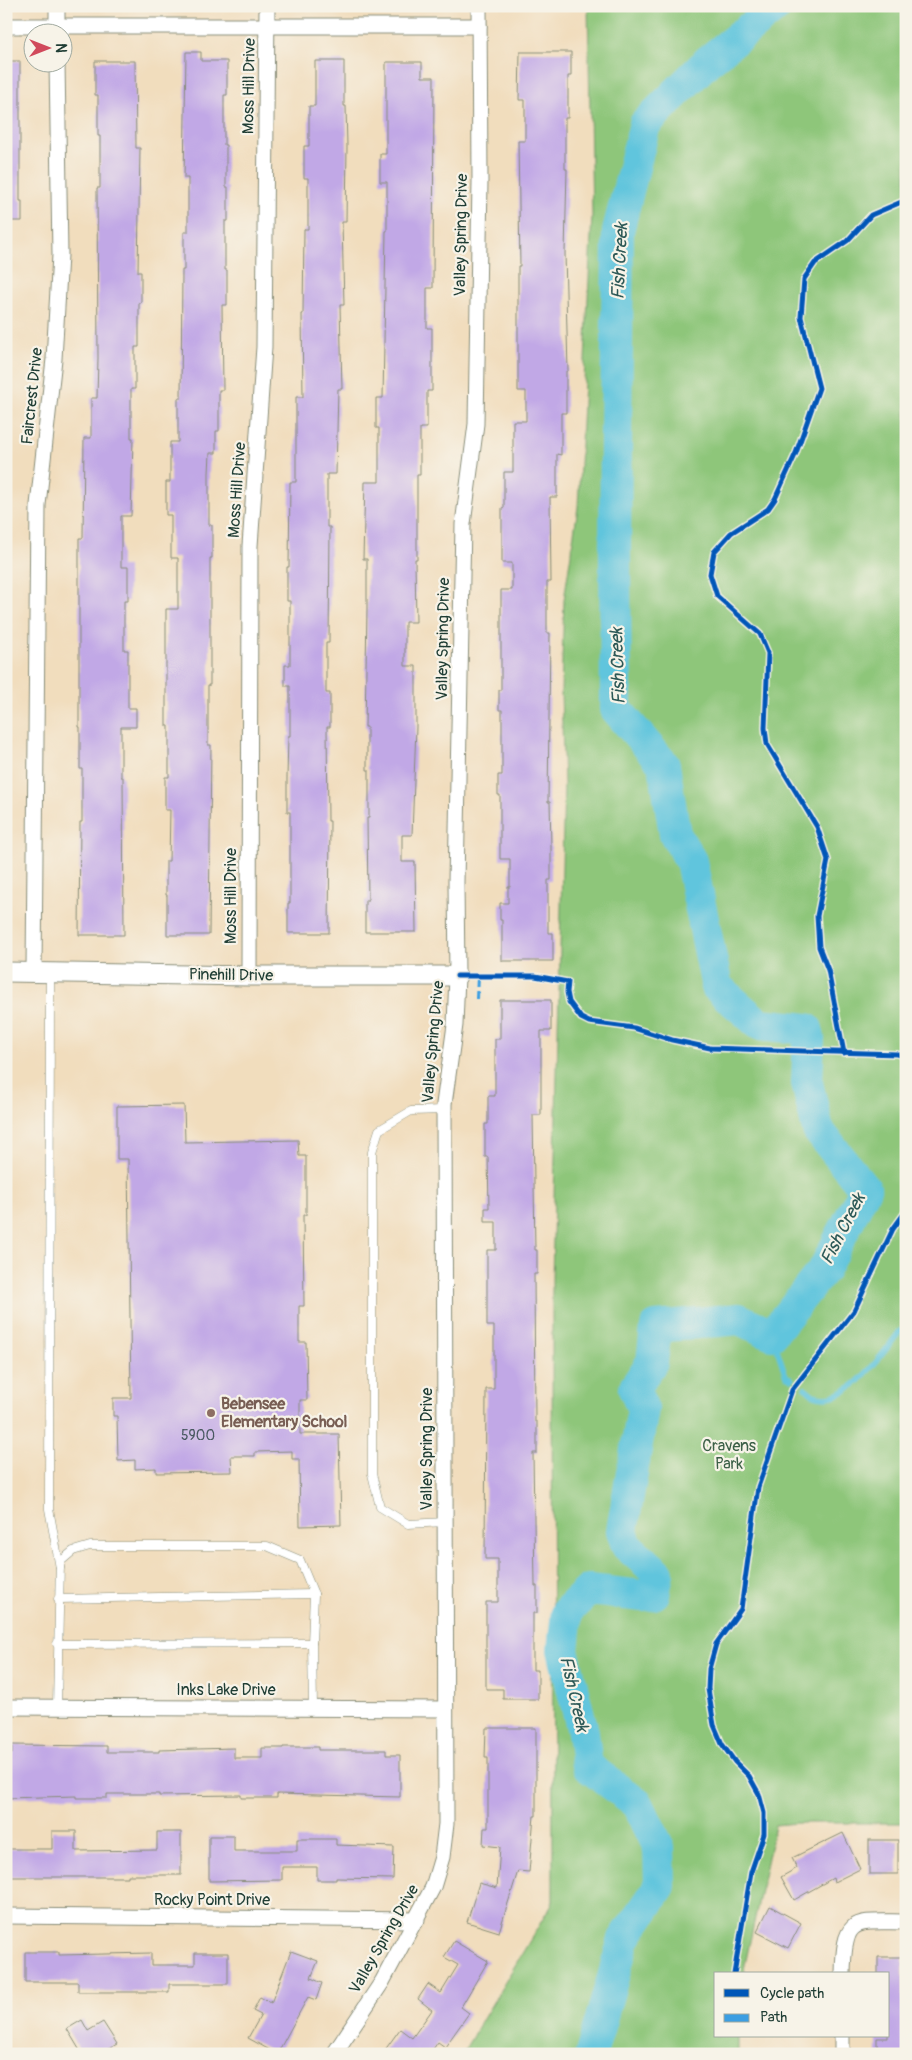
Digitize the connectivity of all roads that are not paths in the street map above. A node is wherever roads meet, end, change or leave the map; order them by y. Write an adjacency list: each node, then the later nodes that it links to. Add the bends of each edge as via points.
1 (57, 6): 4 (street)
2 (267, 6): 6 (street, Moss Hill Drive)
3 (479, 6): 7 (street, Valley Spring Drive)
4 (57, 22)
5 (6, 26): 8 (street)
6 (267, 26): 7 (street); 9 (street); 13 (street, Moss Hill Drive, via 264,347 250,546)
7 (479, 26): 14 (street, Valley Spring Drive, via 476,424 463,524)
8 (22, 27)
9 (72, 30)
10 (57, 72): 12 (street, Faircrest Drive, via 60,255 54,359 38,505)
11 (6, 972): 12 (street, Pinehill Drive)
12 (42, 972): 13 (street, Pinehill Drive); 17 (lane, via 49,1509)
13 (249, 976): 14 (street, Pinehill Drive)
14 (457, 976): 15 (street, Valley Spring Drive)
15 (444, 1110): 16 (street, Valley Spring Drive); 16 (lane, via 411,1111 379,1130 372,1152 372,1474 380,1507 408,1524)
16 (445, 1522): 25 (street, Valley Spring Drive)
17 (60, 1568): 18 (lane, via 60,1562 73,1551 90,1546 268,1546 300,1560); 19 (lane)
18 (314, 1594): 19 (lane); 20 (lane)
19 (58, 1600): 21 (lane)
20 (312, 1643): 21 (lane); 24 (lane)
21 (57, 1644): 23 (lane)
22 (6, 1707): 23 (street, Inks Lake Drive)
23 (57, 1707): 24 (street, Inks Lake Drive)
24 (313, 1708): 25 (street, Inks Lake Drive)
25 (445, 1708): 27 (street, Valley Spring Drive, via 446,1824 442,1857 433,1887)
26 (6, 1916): 27 (street, Rocky Point Drive)
27 (417, 1920): 31 (street, Valley Spring Drive, via 382,1982)
28 (906, 1922): 29 (street, via 864,1922 852,1926 846,1937)
29 (843, 1972)
30 (842, 2038): 32 (street)
31 (334, 2054)
32 (842, 2054)

